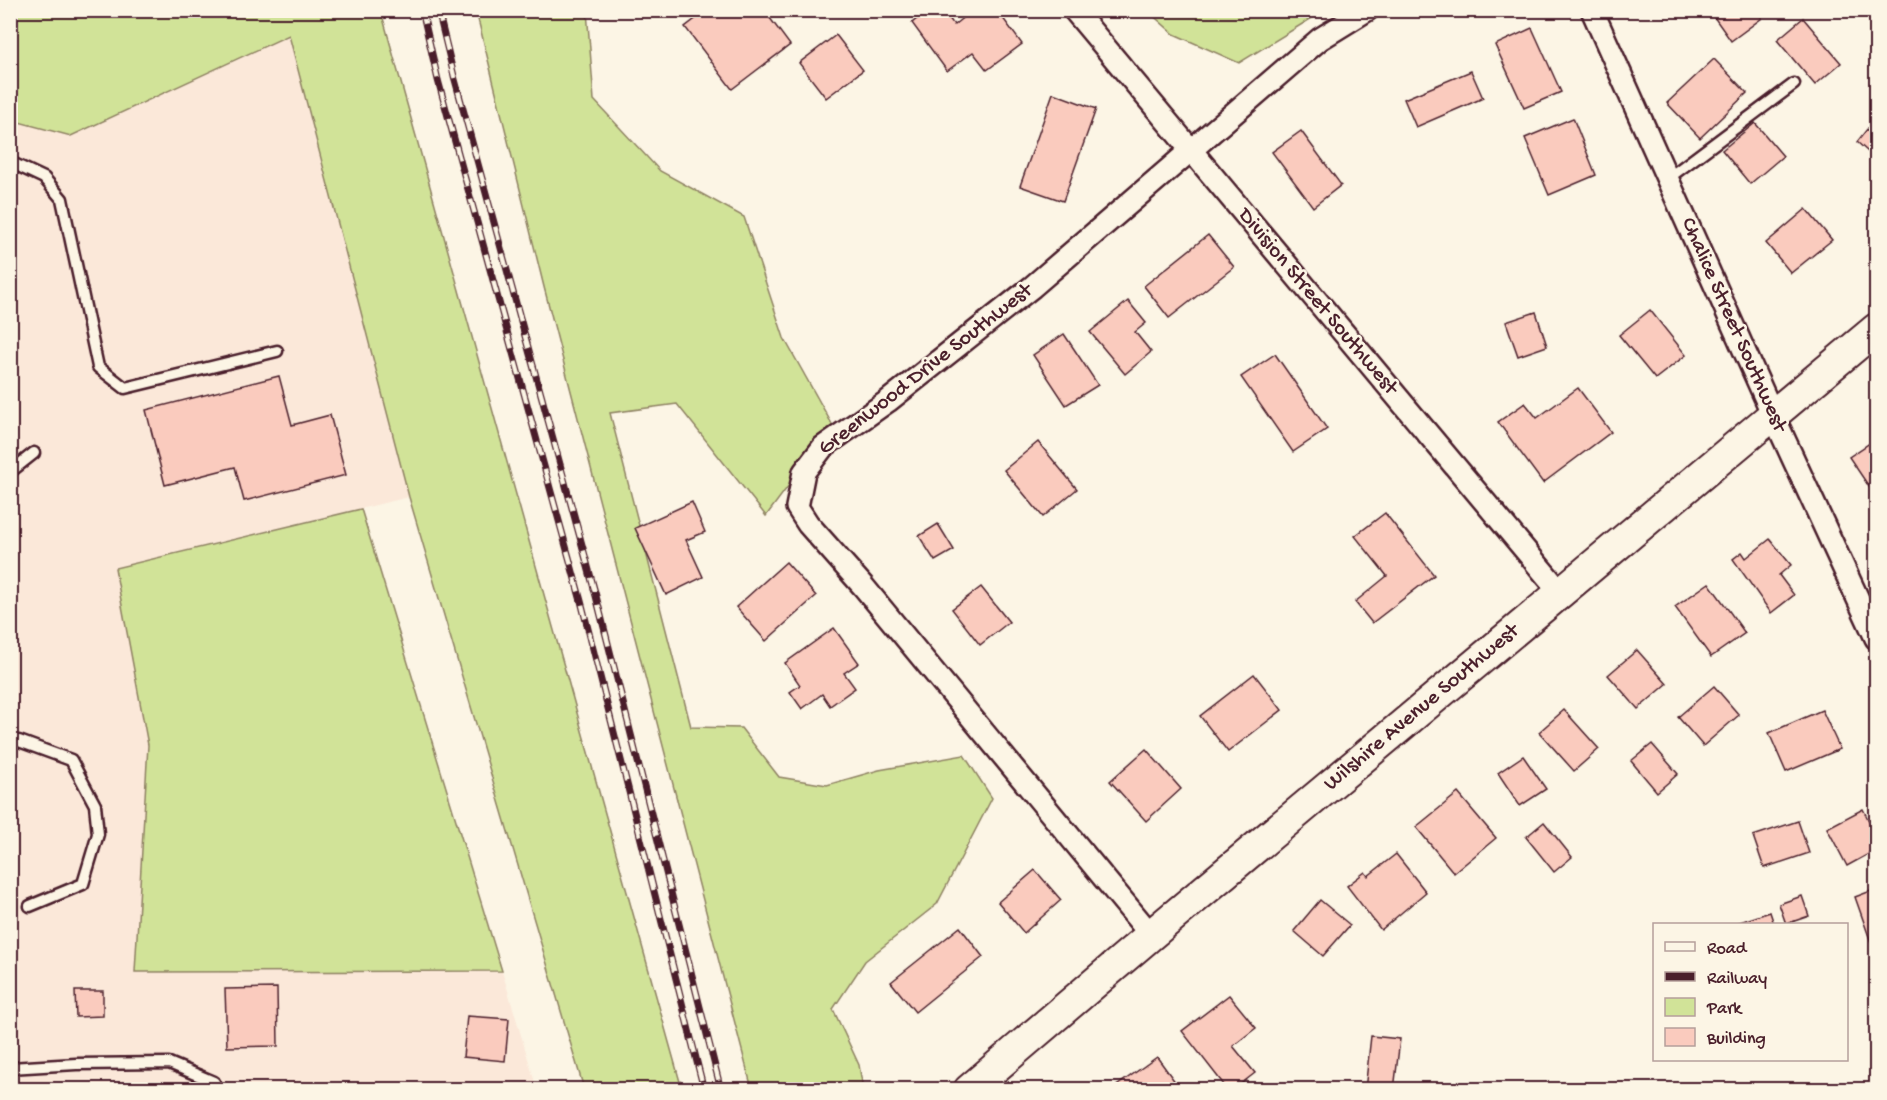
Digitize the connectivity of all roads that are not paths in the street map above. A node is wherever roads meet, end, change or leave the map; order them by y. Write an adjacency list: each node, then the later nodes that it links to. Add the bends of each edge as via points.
1 (1074, 10): 5 (street, Division Street Southwest)
2 (1367, 10): 5 (street, Greenwood Drive Southwest, via 1320,39)
3 (1592, 10): 7 (street, Chalice Street Southwest)
4 (1794, 84): 7 (lane)
5 (1191, 152): 13 (street, Division Street Southwest); 17 (street, Greenwood Drive Southwest, via 1032,287 824,447 804,472 797,507)
6 (10, 162): 9 (lane, via 44,178 62,199 98,367 125,388)
7 (1667, 179): 10 (street, Chalice Street Southwest)
8 (1876, 329): 10 (street, Wilshire Avenue Southwest)
9 (277, 351)
10 (1773, 415): 13 (street, Wilshire Avenue Southwest); 14 (street, Chalice Street Southwest)
11 (34, 453): 12 (lane)
12 (10, 472)
13 (1561, 593): 17 (street, Wilshire Avenue Southwest)
14 (1876, 638)
15 (10, 741): 16 (lane, via 71,760 95,805 98,834 83,884)
16 (30, 906)
17 (1151, 934): 20 (street, Wilshire Avenue Southwest)
18 (10, 1068): 19 (lane, via 169,1064 214,1082)
19 (217, 1089)
20 (969, 1089)

